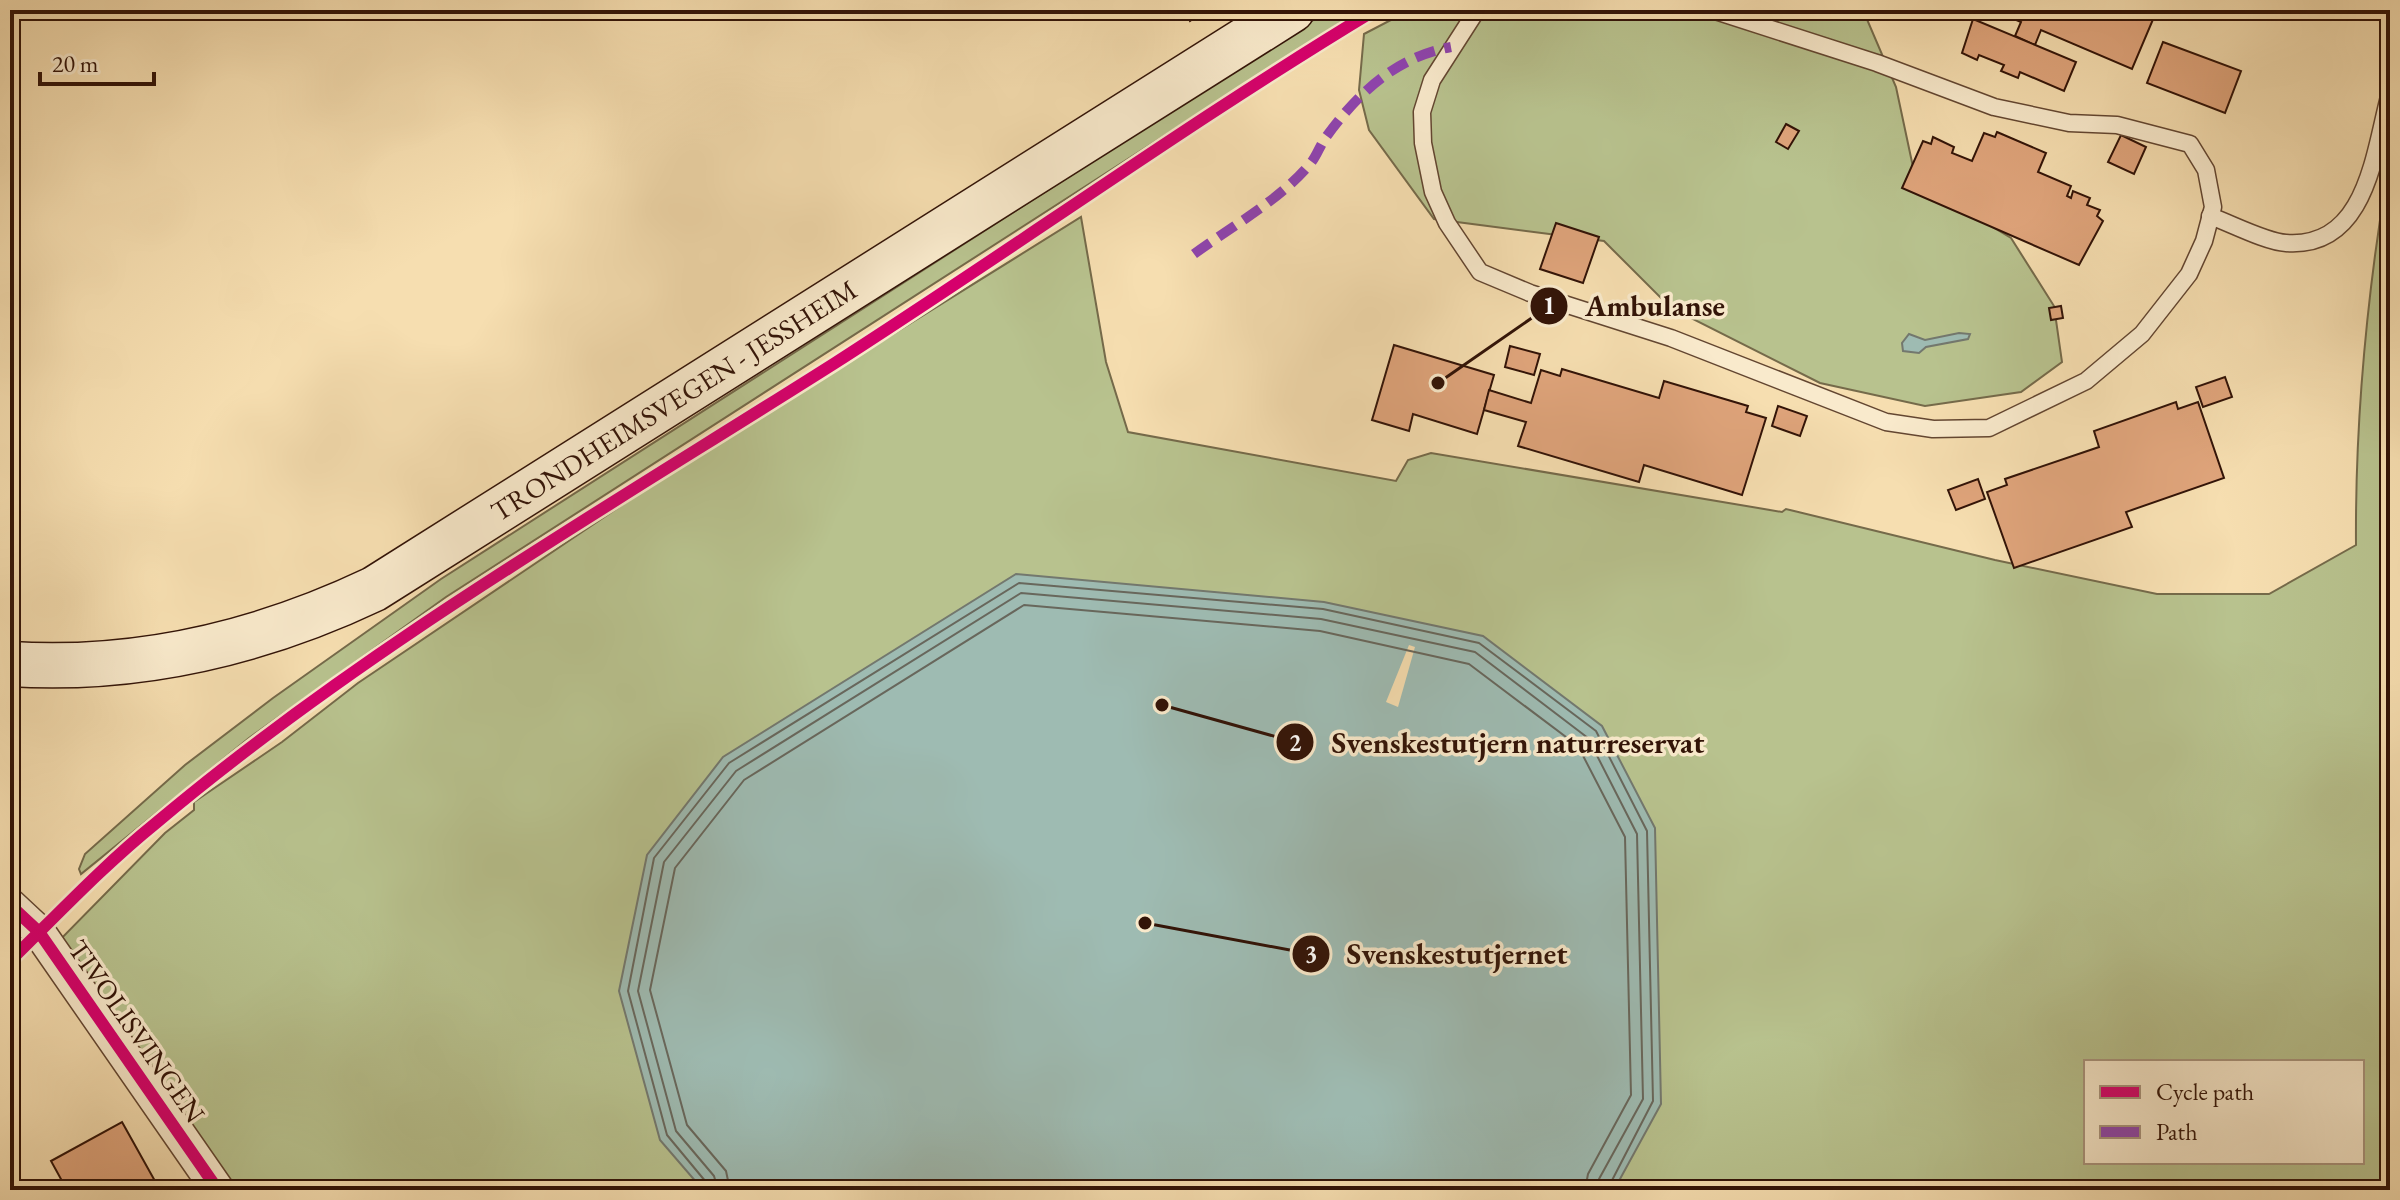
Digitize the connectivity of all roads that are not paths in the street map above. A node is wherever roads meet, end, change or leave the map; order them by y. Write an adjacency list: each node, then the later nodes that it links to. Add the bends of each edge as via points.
1 (1292, 10): 6 (main road, TRONDHEIMSVEGEN - JESSHEIM, via 374,589 220,647 107,665)
2 (1477, 10): 5 (lane, via 1432,80 1422,112 1433,192 1480,272 1671,338 1886,422 1933,429 1989,428 2086,381 2142,334 2189,274)
3 (1712, 10): 5 (lane, via 1994,107 2069,123 2117,125 2190,144 2206,170)
4 (2390, 93): 5 (lane, via 2362,197 2330,237 2285,243)
5 (2210, 216)
6 (10, 664)
7 (10, 905): 8 (street, TIVOLISVINGEN, via 39,932)
8 (218, 1190)

